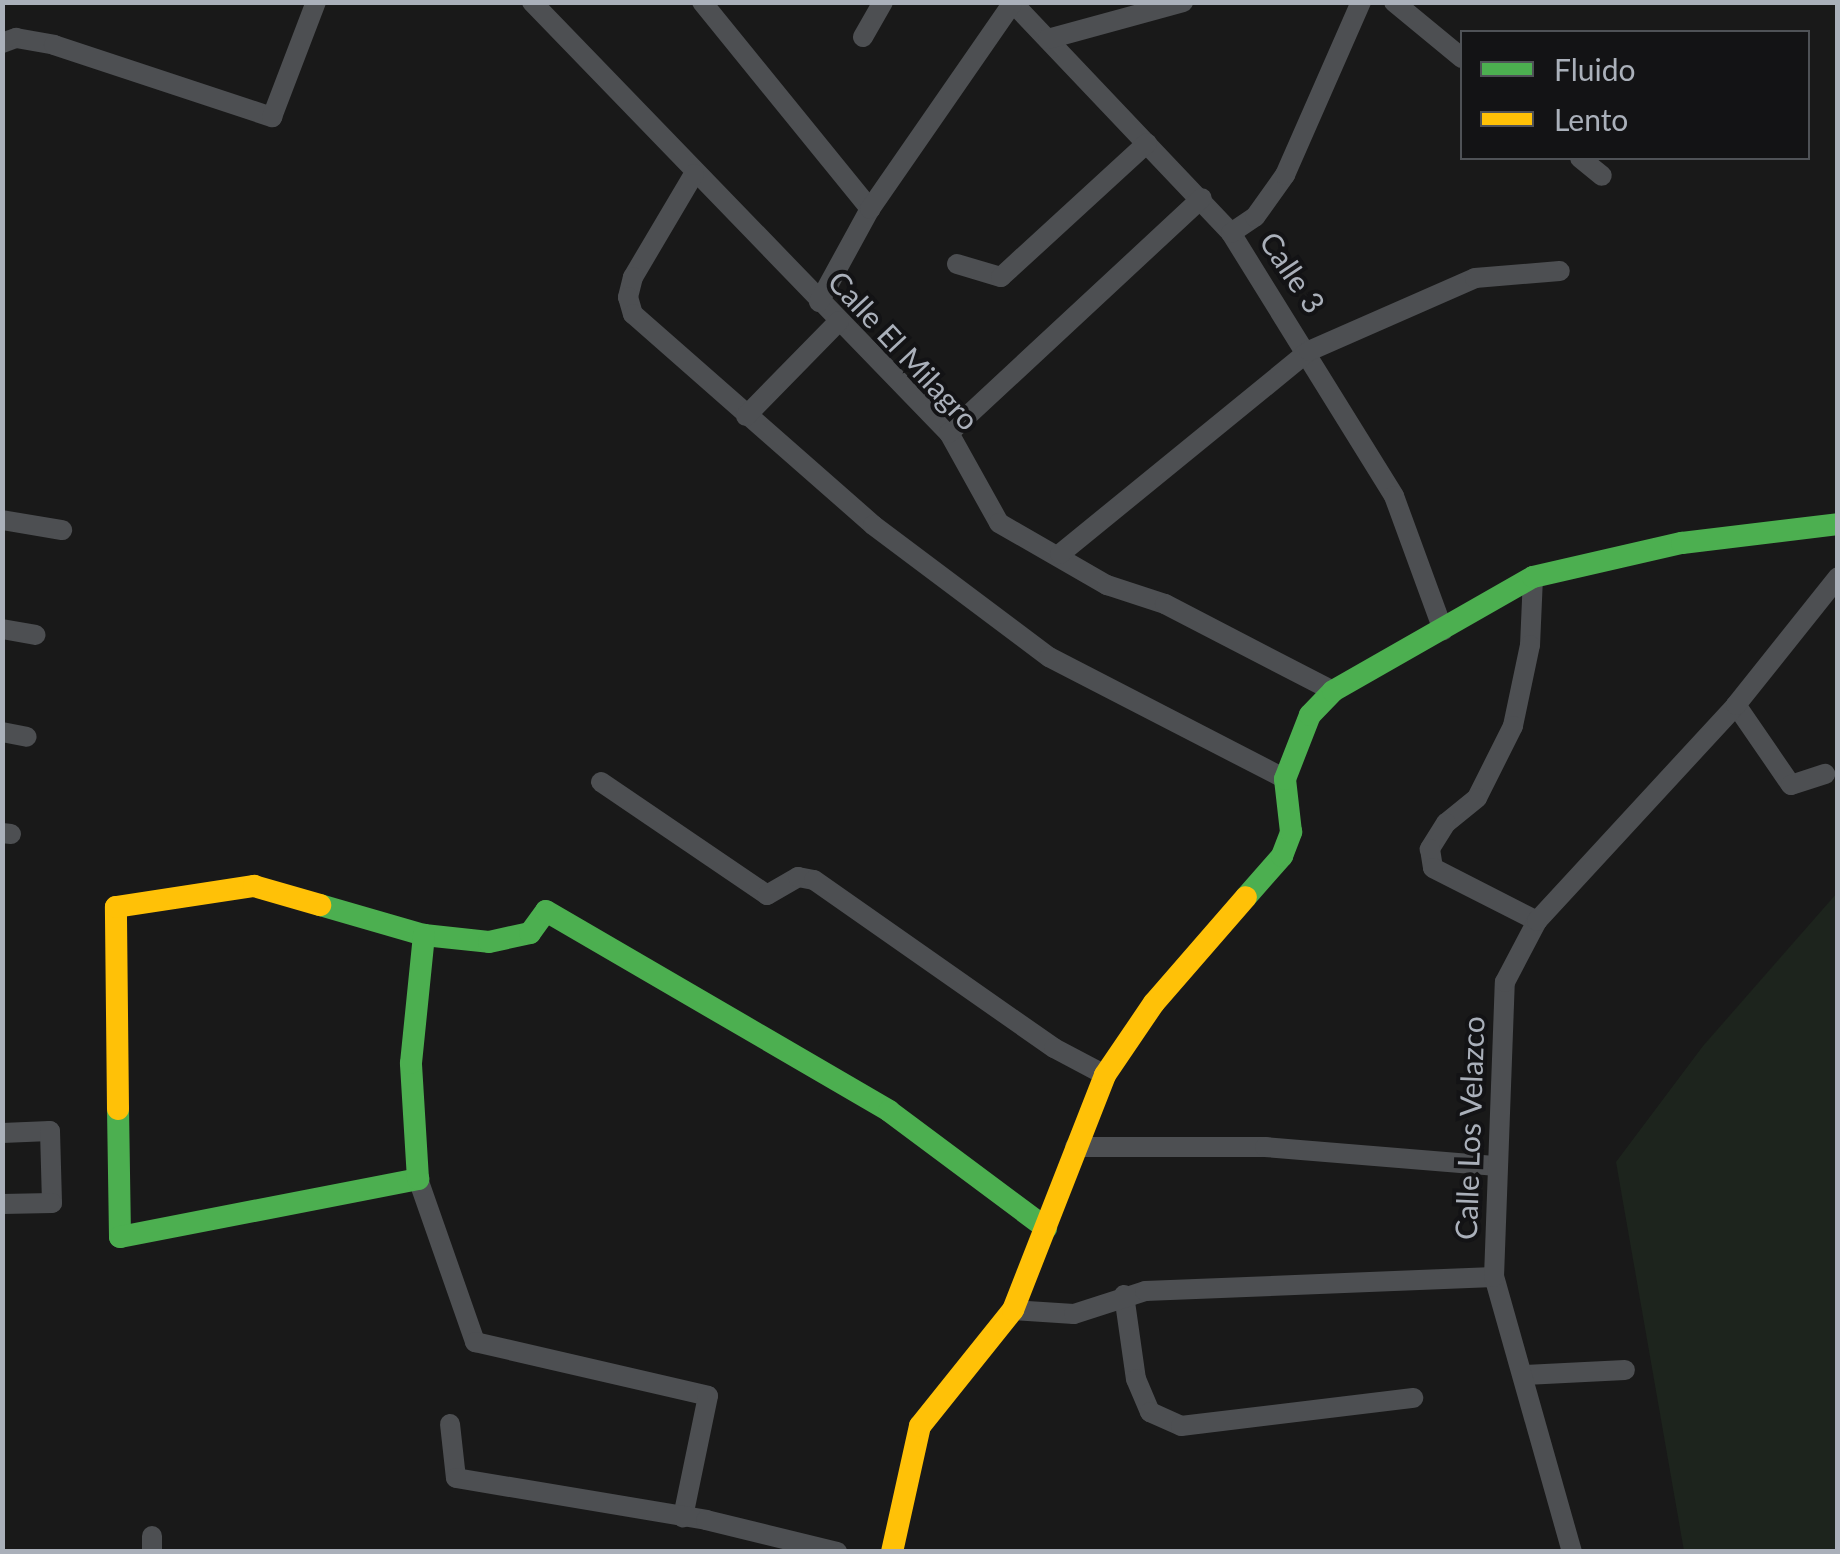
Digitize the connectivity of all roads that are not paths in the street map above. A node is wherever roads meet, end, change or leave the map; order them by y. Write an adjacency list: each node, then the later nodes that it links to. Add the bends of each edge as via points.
1 (316, 2): 11 (street, via 272,117 54,46 16,38)
2 (702, 2): 18 (street)
3 (883, 2): 9 (street)
4 (1183, 2): 10 (street)
5 (1361, 2): 19 (street, via 1285,176 1255,217)
6 (1394, 2): 12 (street)
7 (1012, 3): 10 (street, Calle 3); 18 (street)
8 (544, 7): 15 (street, Calle El Milagro)
9 (863, 36)
10 (1048, 39): 13 (street, Calle 3)
11 (2, 44)
12 (1460, 56)
13 (1147, 144): 17 (street, Calle 3); 20 (street, via 1001,277)
14 (1582, 160): 16 (street)
15 (694, 174): 22 (street, Calle El Milagro); 25 (street, via 633,277 628,302)
16 (1602, 176)
17 (1202, 198): 19 (street, Calle 3); 26 (street)
18 (870, 209): 22 (street)
19 (1231, 233): 24 (street, Calle 3)
20 (956, 264)
21 (1560, 271): 24 (street, via 1475,278)
22 (819, 302): 23 (street, Calle El Milagro)
23 (840, 321): 25 (street); 26 (street, Calle El Milagro)
24 (1309, 351): 30 (street); 34 (street, Calle 3, via 1394,496)
25 (746, 416): 41 (street, via 873,525 1049,657)
26 (950, 433): 30 (street, Calle El Milagro, via 999,523)
27 (2, 520): 29 (street)
28 (1833, 523): 32 (street, via 1682,544)
29 (62, 530)
30 (1060, 554): 36 (street, Calle El Milagro, via 1107,585 1166,604)
31 (1838, 577): 37 (street, Calle Los Velazco)
32 (1534, 578): 34 (street); 43 (street, via 1530,645 1513,726 1477,798 1446,823 1430,849 1433,868)
33 (2, 629): 35 (street)
34 (1443, 630): 36 (street)
35 (35, 635)
36 (1333, 690): 41 (street, via 1294,742)
37 (1736, 705): 40 (street, via 1791,785); 43 (street, Calle Los Velazco)
38 (2, 732): 39 (street)
39 (27, 737)
40 (1825, 774)
41 (1285, 778): 45 (street, via 1291,832 1282,856 1154,1003)
42 (602, 782): 45 (street, via 767,895 798,877 814,880 1054,1048)
43 (1537, 921): 48 (street, Calle Los Velazco, via 1505,982)
44 (424, 935): 49 (street, via 411,1063); 49 (street, via 254,886 116,908 120,1237); 51 (street, via 489,942 530,933 546,912 889,1112)
45 (1105, 1075): 47 (street)
46 (2, 1132): 50 (street, via 50,1132 52,1203)
47 (1075, 1147): 48 (street, via 1265,1148); 51 (street)
48 (1497, 1166): 52 (street, Calle Los Velazco)
49 (418, 1180): 59 (street, via 475,1342 708,1396)
50 (2, 1204)
51 (1046, 1228): 54 (street)
52 (1494, 1277): 53 (street); 56 (street, Calle Los Velazco)
53 (1124, 1295): 54 (street, via 1074,1314); 57 (street, via 1136,1379 1150,1412 1181,1426)
54 (1013, 1310): 61 (street, via 920,1426)
55 (1625, 1370): 56 (street)
56 (1524, 1375): 62 (street, Calle Los Velazco)
57 (1413, 1398)
58 (450, 1424): 59 (street, via 456,1478)
59 (683, 1517): 60 (street)
60 (837, 1552)
61 (892, 1552)
62 (1572, 1552)

